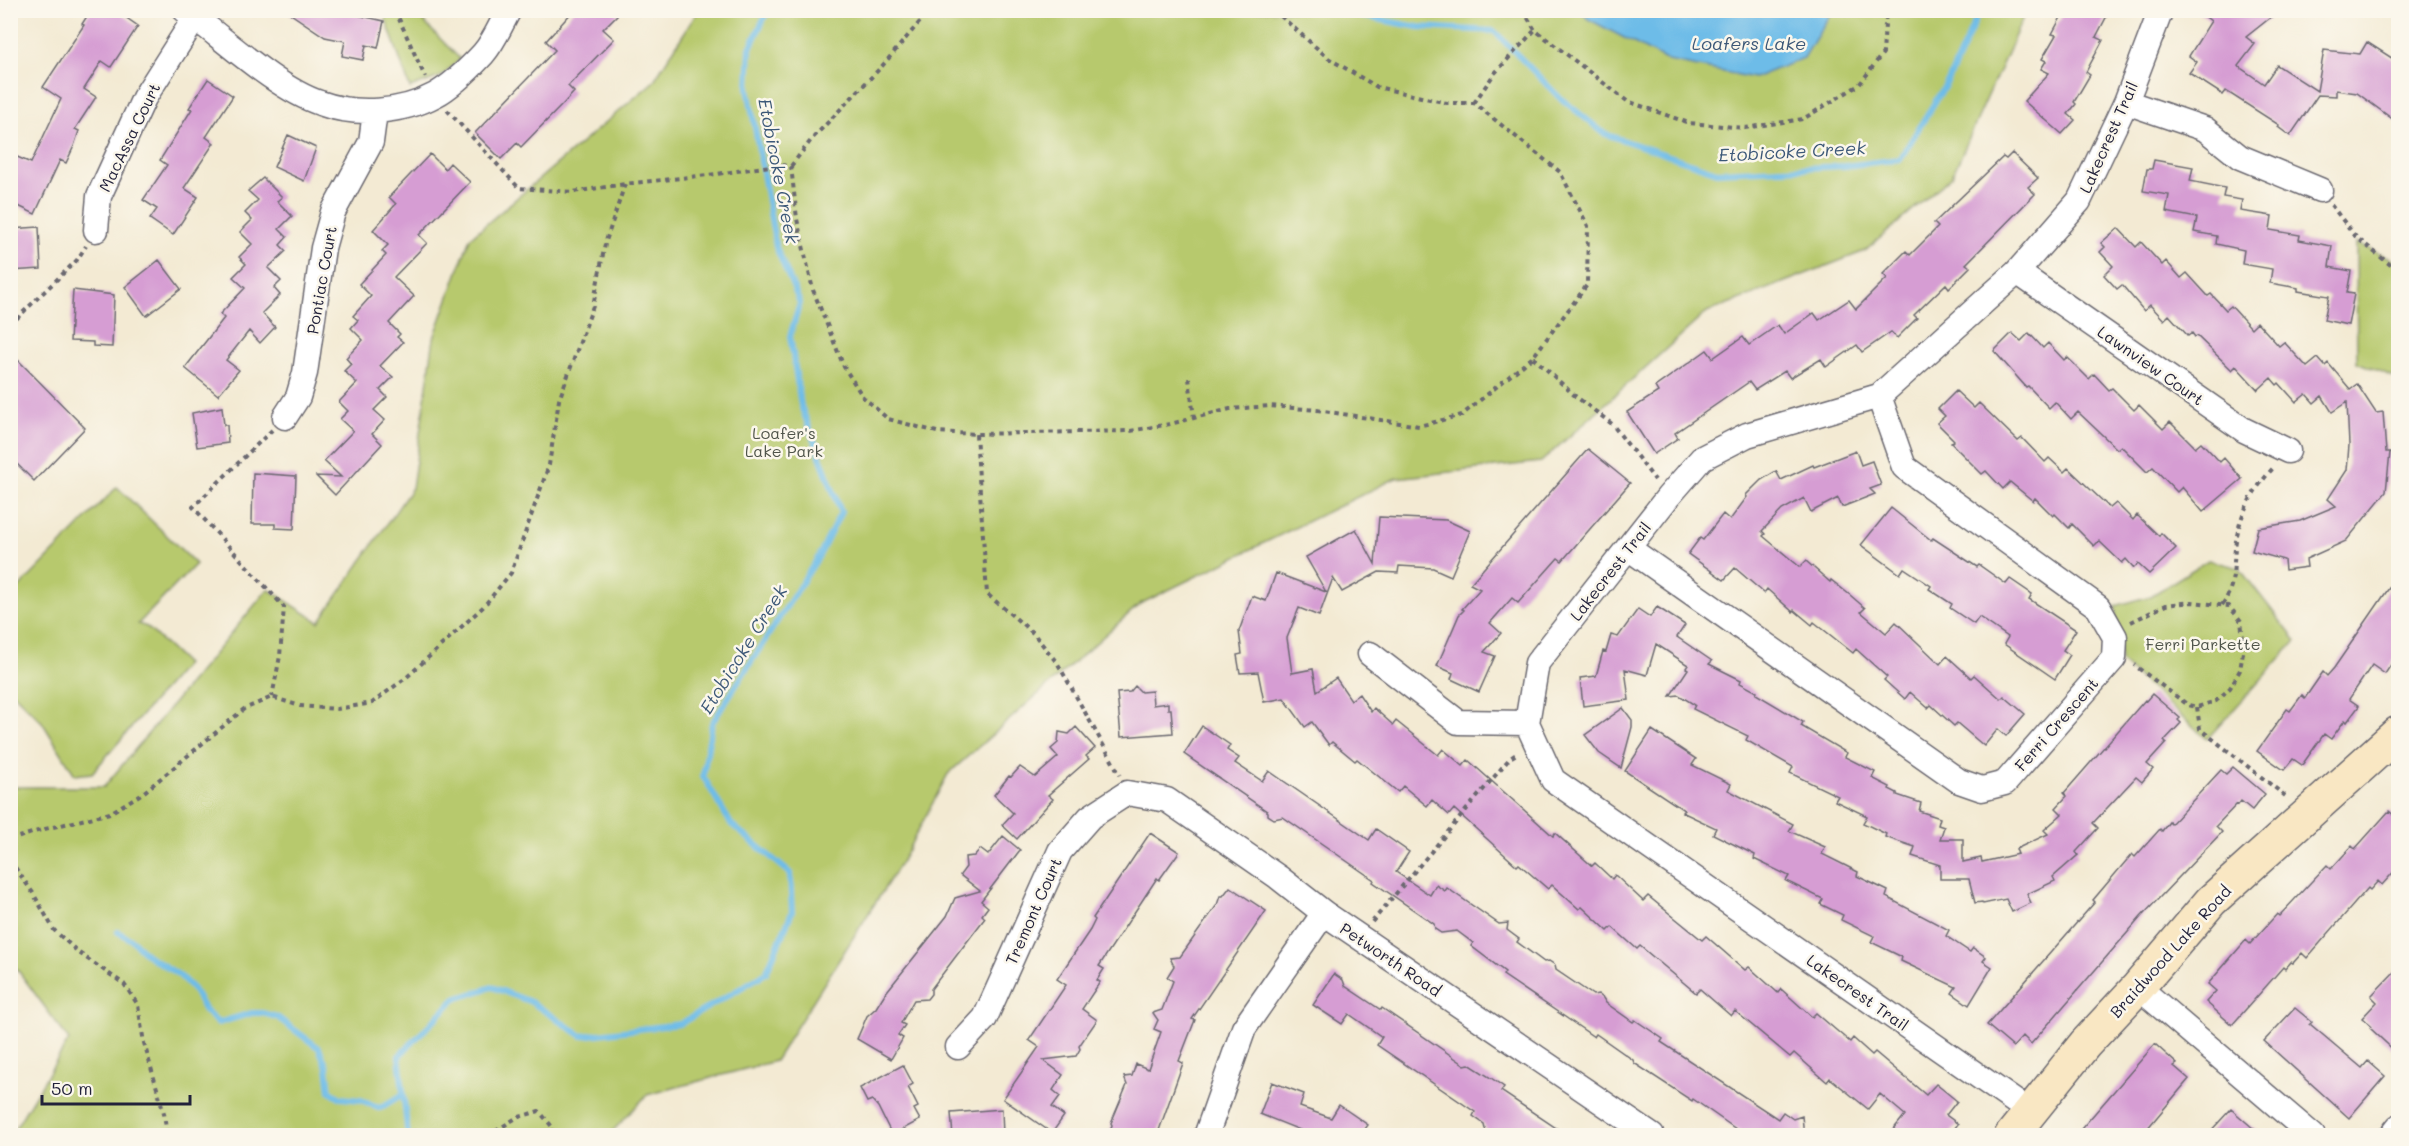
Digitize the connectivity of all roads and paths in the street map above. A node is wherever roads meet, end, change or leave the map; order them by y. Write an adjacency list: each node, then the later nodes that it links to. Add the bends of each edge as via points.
1 (395, 10): 10 (path)
2 (509, 10): 10 (street, via 484,52)
3 (930, 10): 14 (path)
4 (1274, 10): 12 (path, via 1329,58 1377,87 1448,103)
5 (1523, 10): 9 (path)
6 (1886, 10): 9 (path, via 1883,53 1859,85 1803,119 1745,128 1689,123 1628,101)
7 (2161, 10): 11 (street, Lakecrest Trail)
8 (190, 14): 13 (street, via 279,82 319,103); 17 (street, MacAssa Court, via 144,98 99,196)
9 (1535, 30): 12 (path, via 1494,74)
10 (434, 96): 13 (street); 15 (path, via 519,188 573,192)
11 (2126, 102): 16 (street, via 2205,129 2240,157); 19 (street, Lakecrest Trail, via 2079,201)
12 (1474, 103): 21 (path, via 1560,172 1588,226 1587,285)
13 (375, 112): 24 (street, Pontiac Court, via 371,142 333,212 323,248 305,373 298,397)
14 (791, 166): 15 (path); 26 (path, via 797,219 813,291 844,367 863,397 888,419 938,432)
15 (625, 184): 33 (path, via 605,244 593,306 559,400 549,465 511,573 483,607 407,677 372,703 337,709 300,706)
16 (2320, 190): 18 (path, via 2356,237)
17 (96, 230): 20 (path, via 77,260)
18 (2398, 271)
19 (2018, 272): 23 (street, Lakecrest Trail); 27 (street, Lawnview Court, via 2244,430)
20 (10, 325)
21 (1533, 357): 25 (path, via 1462,415 1419,426 1270,406 1230,409); 28 (path, via 1612,424)
22 (1189, 378): 25 (path)
23 (1879, 396): 28 (street, Lakecrest Trail, via 1747,435 1702,458); 31 (street, via 1904,467 2098,608)
24 (285, 417): 33 (path, via 193,507 284,607)
25 (1194, 418): 26 (path, via 1130,431)
26 (976, 434): 37 (path, via 987,594 1032,633 1058,664)
27 (2288, 451): 30 (path, via 2254,489 2236,538 2231,592)
28 (1668, 497): 29 (street, Lakecrest Trail)
29 (1628, 548): 31 (street, Ferri Crescent, via 1959,781 1982,789 2005,783 2114,658); 35 (street, Lakecrest Trail, via 1537,663)
30 (2222, 605): 31 (path, via 2166,605); 34 (path, via 2229,606 2241,621 2244,646 2240,670 2230,688 2216,701)
31 (2113, 640): 34 (path, via 2156,683)
32 (1370, 654): 35 (street, via 1458,722)
33 (272, 698): 39 (path, via 244,709 143,793 110,813)
34 (2197, 707): 38 (path, via 2200,729)
35 (1532, 733): 42 (path); 45 (street, Lakecrest Trail, via 1553,780)
36 (2398, 733): 38 (street, Braidwood Lake Road)
37 (1124, 784): 41 (street, Petworth Road, via 1167,800); 44 (street, Tremont Court, via 1060,851 985,1018)
38 (2308, 814): 43 (street, Braidwood Lake Road, via 2211,901)
39 (10, 840)
40 (10, 860): 47 (path, via 54,930 124,984 138,1005)
41 (1324, 913): 50 (street, via 1244,1028); 51 (street, Petworth Road)
42 (1370, 926)
43 (2138, 987): 45 (street, Braidwood Lake Road, via 2085,1044); 52 (street)
44 (958, 1047)
45 (2021, 1124)
46 (2398, 1127): 53 (street)
47 (167, 1136)
48 (488, 1136): 49 (path, via 516,1118 539,1111 554,1130)
49 (550, 1136)
50 (1206, 1136)
51 (1652, 1136)
52 (2313, 1136)
53 (2391, 1136)

